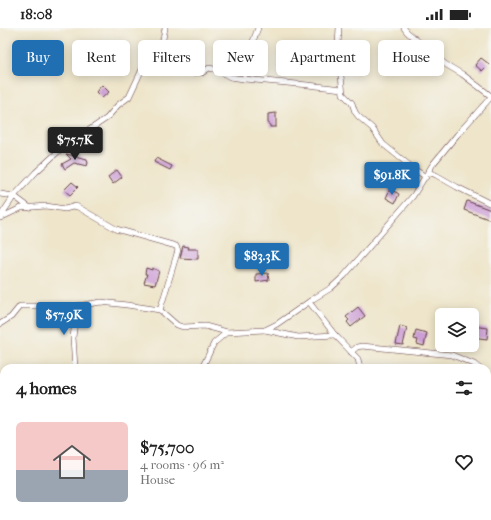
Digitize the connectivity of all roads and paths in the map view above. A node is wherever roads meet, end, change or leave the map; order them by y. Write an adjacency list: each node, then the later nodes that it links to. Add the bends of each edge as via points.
1 (165, 28): 5 (street)
2 (258, 28): 8 (street)
3 (339, 28): 9 (street, via 337,63)
4 (404, 28): 10 (street, via 445,64)
5 (162, 40)
6 (205, 71): 8 (street, via 209,68 230,77)
7 (139, 76): 13 (street, via 129,97 106,118 62,148)
8 (244, 79): 9 (street)
9 (342, 89): 11 (street, via 355,112 372,128 383,144 414,169)
10 (491, 96): 11 (street)
11 (427, 174): 14 (street, via 436,175); 17 (street, via 413,196 344,276)
12 (0, 194): 13 (street)
13 (14, 196): 15 (street); 16 (street)
14 (491, 204)
15 (30, 208): 16 (street, via 17,210); 19 (street, via 46,206 65,209 78,206 116,229 176,246 178,250)
16 (0, 218)
17 (309, 302): 21 (street); 23 (street)
18 (77, 306): 19 (street, via 101,302); 20 (street, via 20,306 11,317); 25 (street, via 72,337)
19 (160, 310): 22 (street, via 183,327 204,326)
20 (0, 324)
21 (265, 330): 22 (street); 23 (street, via 298,337)
22 (227, 332): 26 (street, via 214,343)
23 (335, 335): 24 (street)
24 (351, 352): 27 (street); 28 (street, via 362,346 452,355)
25 (74, 364)
26 (204, 364)
27 (359, 364)
28 (474, 364)

